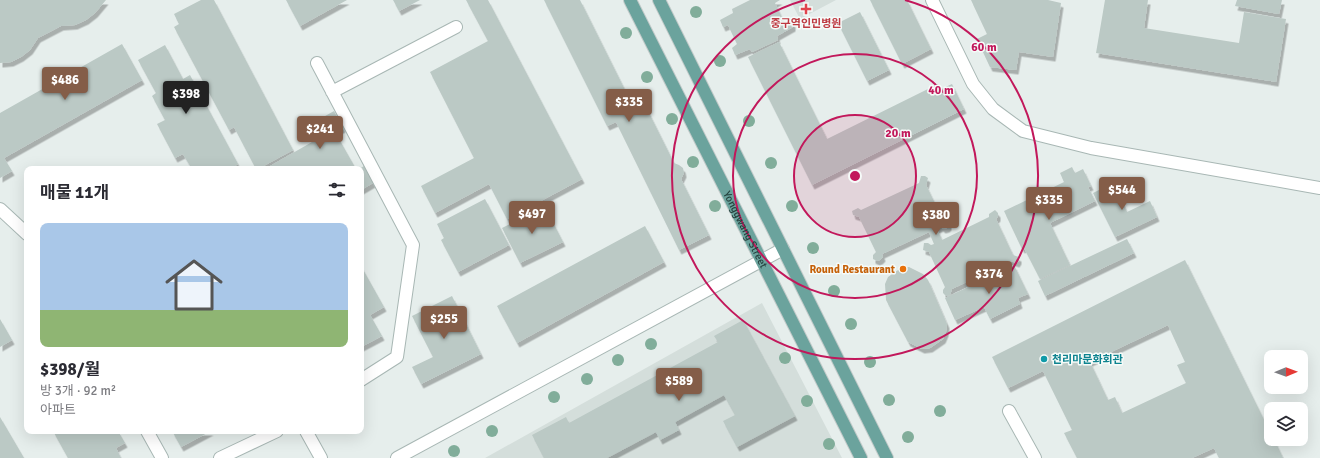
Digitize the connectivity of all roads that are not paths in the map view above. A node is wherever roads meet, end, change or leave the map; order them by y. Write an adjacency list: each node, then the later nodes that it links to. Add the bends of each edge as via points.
1 (630, 0): 11 (main road, Yonggwang Street)
2 (659, 0): 10 (main road)
3 (932, 0): 7 (street, via 973,84 993,109 1024,131 1091,148)
4 (456, 28): 6 (street)
5 (317, 63): 6 (street)
6 (332, 92): 12 (street, via 413,245 397,357)
7 (1320, 188)
8 (0, 209): 9 (street)
9 (24, 231)
10 (783, 249): 11 (street); 22 (main road)
11 (762, 260): 20 (street); 21 (main road, Yonggwang Street)
12 (364, 378)
13 (1009, 411): 23 (street)
14 (149, 434): 17 (street)
15 (271, 434): 18 (street)
16 (308, 434): 19 (street)
17 (162, 458)
18 (220, 458)
19 (321, 458)
20 (397, 458)
21 (861, 458)
22 (886, 458)
23 (1035, 458)

